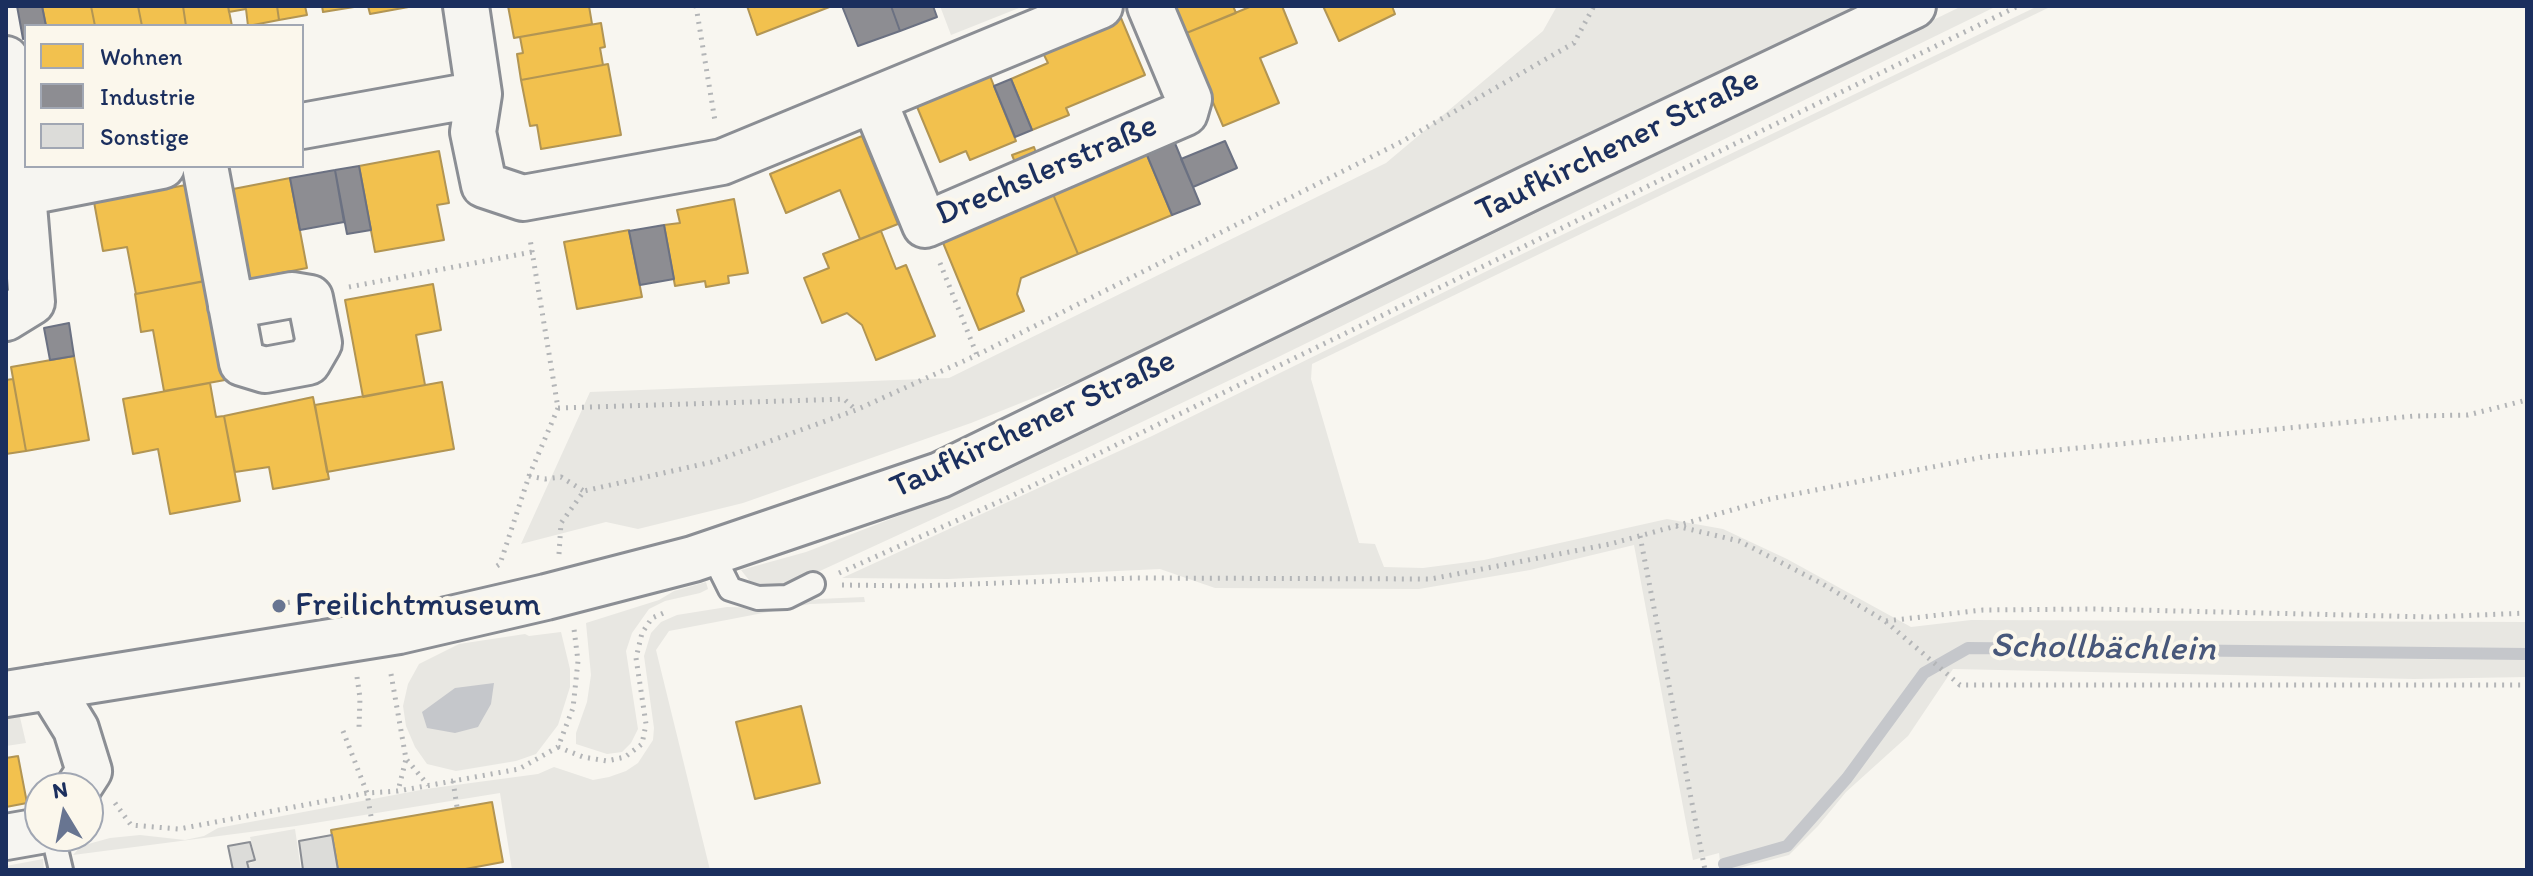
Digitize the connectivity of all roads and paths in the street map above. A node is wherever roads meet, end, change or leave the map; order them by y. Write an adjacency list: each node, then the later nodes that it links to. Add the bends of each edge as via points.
1 (466, 6): 9 (street)
2 (696, 6): 12 (path)
3 (1100, 6): 10 (street)
4 (1150, 6): 16 (street, Drechslerstraße, via 1189,99 1185,113)
5 (1594, 6): 20 (path, via 1574,43 1401,142)
6 (1913, 6): 30 (street, Taufkirchener Straße, via 940,475)
7 (2018, 6): 31 (path, via 1005,499)
8 (6, 59): 15 (street)
9 (479, 94): 11 (street); 12 (street, via 473,132 484,185 523,198)
10 (874, 101): 12 (street); 16 (street, Drechslerstraße)
11 (304, 126)
12 (722, 162)
13 (152, 168): 15 (street)
14 (205, 168): 18 (street)
15 (23, 193): 19 (street, via 32,302)
16 (925, 225): 20 (path)
17 (310, 298): 18 (street, via 292,295); 18 (street, via 319,343 308,362 265,370 242,363); 22 (path, via 532,252)
18 (231, 306)
19 (6, 318)
20 (977, 355): 23 (path)
21 (2527, 400): 26 (path, via 2468,415 1983,457 1770,499)
22 (558, 408): 23 (path, via 844,399); 24 (path)
23 (856, 410): 25 (path, via 712,462)
24 (529, 476): 25 (path, via 561,477); 29 (path, via 500,564)
25 (584, 491): 28 (path, via 561,523)
26 (1676, 526): 27 (path); 35 (path, via 1739,541)
27 (1640, 536): 31 (path, via 1431,579); 54 (path)
28 (558, 558)
29 (486, 571)
30 (721, 571): 31 (lane, via 758,598 787,597); 40 (street, Taufkirchener Straße, via 546,597 399,631); 44 (path, via 680,605 652,618 642,633 636,658 646,724 642,744 625,757 607,761)
31 (813, 584)
32 (318, 598): 33 (path)
33 (272, 605)
34 (2527, 613): 35 (path, via 2431,617 1983,610)
35 (1885, 621): 39 (path, via 1960,685)
36 (574, 625): 44 (path, via 578,661 573,708)
37 (388, 660): 45 (path)
38 (357, 680): 42 (path)
39 (2527, 685)
40 (50, 687): 41 (street, Taufkirchener Straße); 46 (street, via 76,729)
41 (6, 694)
42 (359, 728)
43 (343, 731): 50 (path)
44 (558, 747): 47 (path, via 519,769)
45 (406, 759): 48 (path); 49 (path)
46 (83, 772)
47 (453, 781): 48 (path); 52 (path)
48 (428, 785): 49 (path)
49 (398, 791): 50 (path)
50 (367, 793): 51 (path, via 179,829 131,825); 53 (path)
51 (104, 799)
52 (457, 807)
53 (372, 822)
54 (1705, 870)

